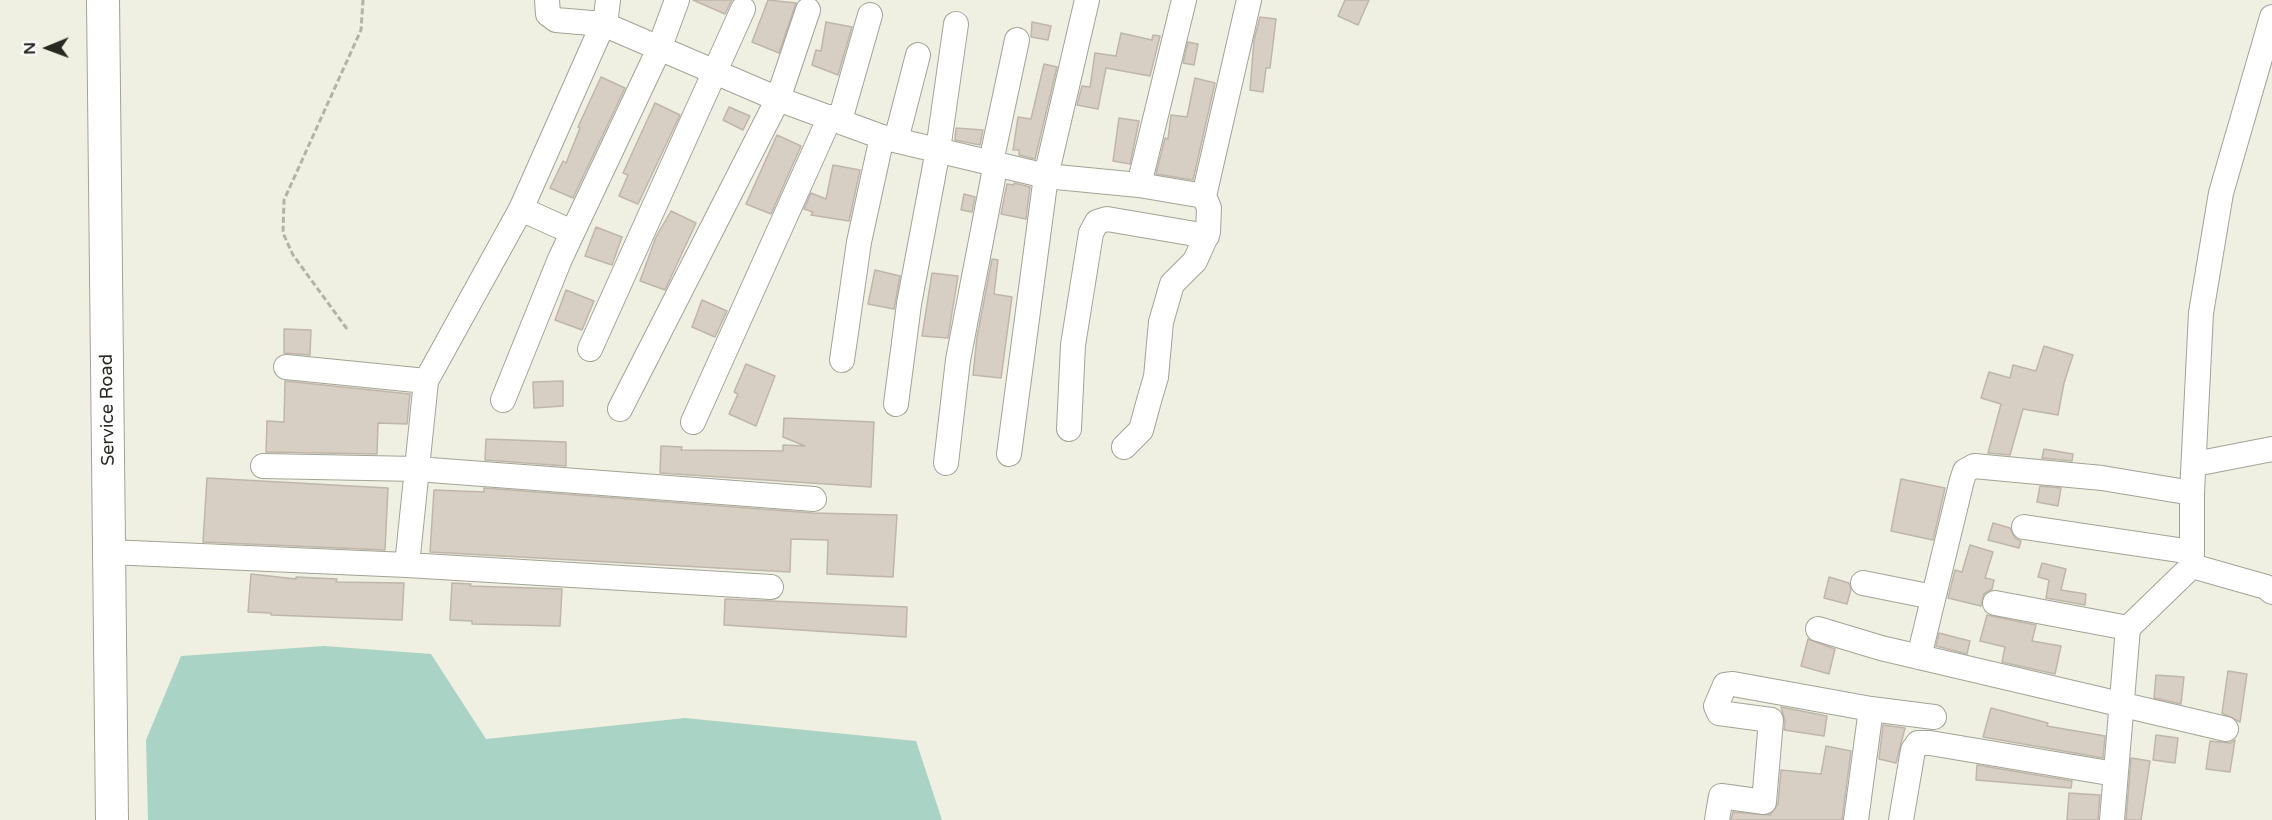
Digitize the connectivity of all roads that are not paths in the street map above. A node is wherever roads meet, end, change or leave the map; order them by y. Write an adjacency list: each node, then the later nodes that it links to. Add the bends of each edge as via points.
1 (103, 0): 48 (main road, Service Road)
2 (547, 0): 13 (street, via 548,14 556,20)
3 (608, 0): 13 (street)
4 (677, 0): 15 (street)
5 (1087, 0): 23 (street)
6 (1184, 0): 24 (street)
7 (1249, 0): 25 (street)
8 (743, 9): 17 (street)
9 (808, 10): 18 (street)
10 (870, 15): 19 (street)
11 (2272, 17): 42 (street, via 2217,215 2201,314)
12 (956, 24): 21 (street)
13 (604, 25): 15 (street); 26 (street)
14 (1017, 40): 22 (street)
15 (659, 49): 17 (street); 27 (street)
16 (918, 55): 20 (street)
17 (714, 73): 18 (street); 29 (street)
18 (778, 99): 19 (street); 35 (street)
19 (835, 119): 20 (street); 36 (street)
20 (889, 138): 21 (street); 30 (street, via 859,242)
21 (938, 150): 22 (street); 34 (street, via 909,304)
22 (993, 163): 23 (street); 41 (street, via 958,360)
23 (1046, 176): 24 (street); 40 (street)
24 (1139, 185): 25 (street)
25 (1204, 195): 28 (street, via 1209,208)
26 (521, 209): 27 (street); 32 (street)
27 (573, 232): 33 (street)
28 (1207, 236): 37 (street, via 1107,219 1097,222 1091,233 1073,345); 38 (street, via 1195,261 1172,284 1161,322 1156,377 1141,430)
29 (590, 349)
30 (842, 360)
31 (286, 367): 32 (street)
32 (426, 381): 44 (street)
33 (503, 400)
34 (896, 404)
35 (620, 409)
36 (693, 422)
37 (1069, 429)
38 (1124, 447)
39 (2272, 449): 42 (street)
40 (1009, 454)
41 (946, 463)
42 (2196, 464): 45 (street)
43 (262, 466): 44 (street)
44 (417, 469): 46 (street); 50 (street)
45 (2192, 493): 49 (street); 54 (street, via 2102,478 1974,465 1965,471 1962,480)
46 (814, 499)
47 (2024, 527): 49 (street)
48 (109, 552): 50 (street); 64 (main road, Service Road)
49 (2192, 559): 53 (street, via 2266,586); 56 (street)
50 (407, 565): 52 (street)
51 (1863, 583): 54 (street)
52 (771, 587)
53 (2272, 592)
54 (1934, 597): 58 (street)
55 (1995, 603): 56 (street)
56 (2128, 628): 59 (street)
57 (1818, 629): 58 (street)
58 (1919, 657): 59 (street)
59 (2121, 703): 62 (street); 63 (street)
60 (1871, 709): 61 (street); 65 (street, via 1725,685 1716,706 1719,713 1771,720 1764,802 1721,796); 66 (street)
61 (1934, 717)
62 (2226, 729)
63 (2115, 774): 67 (street, via 1918,743 1913,750); 68 (street)
64 (112, 820)
65 (1716, 820)
66 (1856, 820)
67 (1901, 820)
68 (2112, 820)

